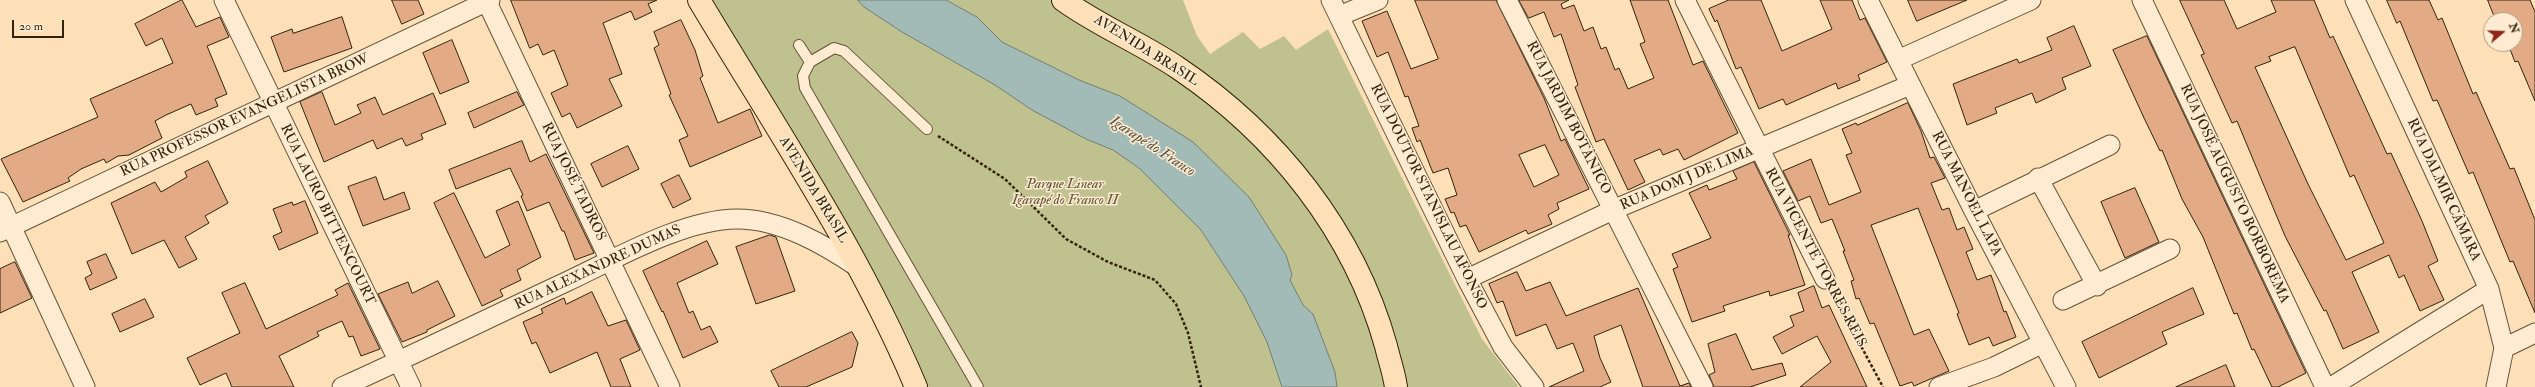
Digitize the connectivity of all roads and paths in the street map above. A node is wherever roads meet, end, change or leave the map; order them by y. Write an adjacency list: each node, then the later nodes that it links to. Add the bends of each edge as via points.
1 (224, 0): 17 (street, RUA LAURO BITTENCOURT)
2 (699, 0): 28 (highway, AVENIDA BRASIL)
3 (1063, 0): 45 (highway, AVENIDA BRASIL, via 1178,68 1238,113 1280,155 1326,213 1359,272 1380,326)
4 (1378, 0): 12 (street)
5 (1507, 0): 23 (street, RUA JARDIM BOTÂNICO)
6 (1685, 0): 20 (street, RUA VICENTE TORRES REIS)
7 (1868, 0): 14 (street, RUA MANOEL LAPA)
8 (2031, 0): 14 (street)
9 (2142, 0): 51 (street, RUA JOSÉ AUGUSTO BORBOREMA)
10 (2355, 0): 32 (street, RUA DALMIR CÂMARA)
11 (487, 1): 17 (street, RUA PROFESSOR EVANGELISTA BROW); 27 (street, RUA JOSÉ TADROS)
12 (1335, 8): 29 (street, RUA DOUTOR STANISLAU AFONSO)
13 (799, 45): 15 (lane)
14 (1898, 60): 16 (street, RUA MANOEL LAPA)
15 (810, 62): 18 (lane, via 834,48 844,51); 43 (lane, via 803,76 805,88)
16 (1910, 85): 20 (street, RUA DOM J DE LIMA); 24 (street, RUA MANOEL LAPA)
17 (272, 103): 25 (street, RUA PROFESSOR EVANGELISTA BROW); 37 (street, RUA LAURO BITTENCOURT)
18 (928, 129): 44 (path, via 1005,179 1066,239 1108,262 1155,280 1176,304 1188,333)
19 (2110, 145): 21 (street)
20 (1758, 148): 23 (street, RUA DOM J DE LIMA); 30 (street, RUA VICENTE TORRES REIS)
21 (2038, 178): 24 (street); 31 (street)
22 (0, 202): 25 (street)
23 (1615, 209): 29 (street, RUA DOM J DE LIMA); 47 (street, RUA JARDIM BOTÂNICO)
24 (1974, 211): 35 (street, RUA MANOEL LAPA)
25 (6, 229): 38 (street)
26 (2170, 249): 31 (street)
27 (611, 261): 28 (street, RUA ALEXANDRE DUMAS, via 689,227 712,221 739,219 780,227 803,236 829,248); 37 (street, RUA ALEXANDRE DUMAS); 41 (street, RUA JOSÉ TADROS)
28 (860, 269): 42 (highway, AVENIDA BRASIL, via 889,325)
29 (1467, 279): 46 (street, RUA DOUTOR STANISLAU AFONSO, via 1504,347)
30 (1825, 279): 48 (path, RUA VICENTE TORRES REIS)
31 (2097, 286): 33 (street)
32 (2489, 289): 36 (street, RUA DALMIR CÂMARA); 52 (street)
33 (2063, 300)
34 (2535, 333): 36 (street)
35 (2043, 342): 49 (street, via 1994,368); 50 (street, RUA MANOEL LAPA)
36 (2504, 348): 53 (street, RUA DALMIR CÂMARA)
37 (399, 361): 39 (street, RUA ALEXANDRE DUMAS); 40 (street, RUA LAURO BITTENCOURT)
38 (85, 387)
39 (342, 387)
40 (411, 387)
41 (670, 387)
42 (916, 387)
43 (978, 387)
44 (1201, 387)
45 (1396, 387)
46 (1534, 387)
47 (1703, 387)
48 (1883, 387)
49 (1939, 387)
50 (2066, 387)
51 (2325, 387)
52 (2331, 387)
53 (2496, 387)

